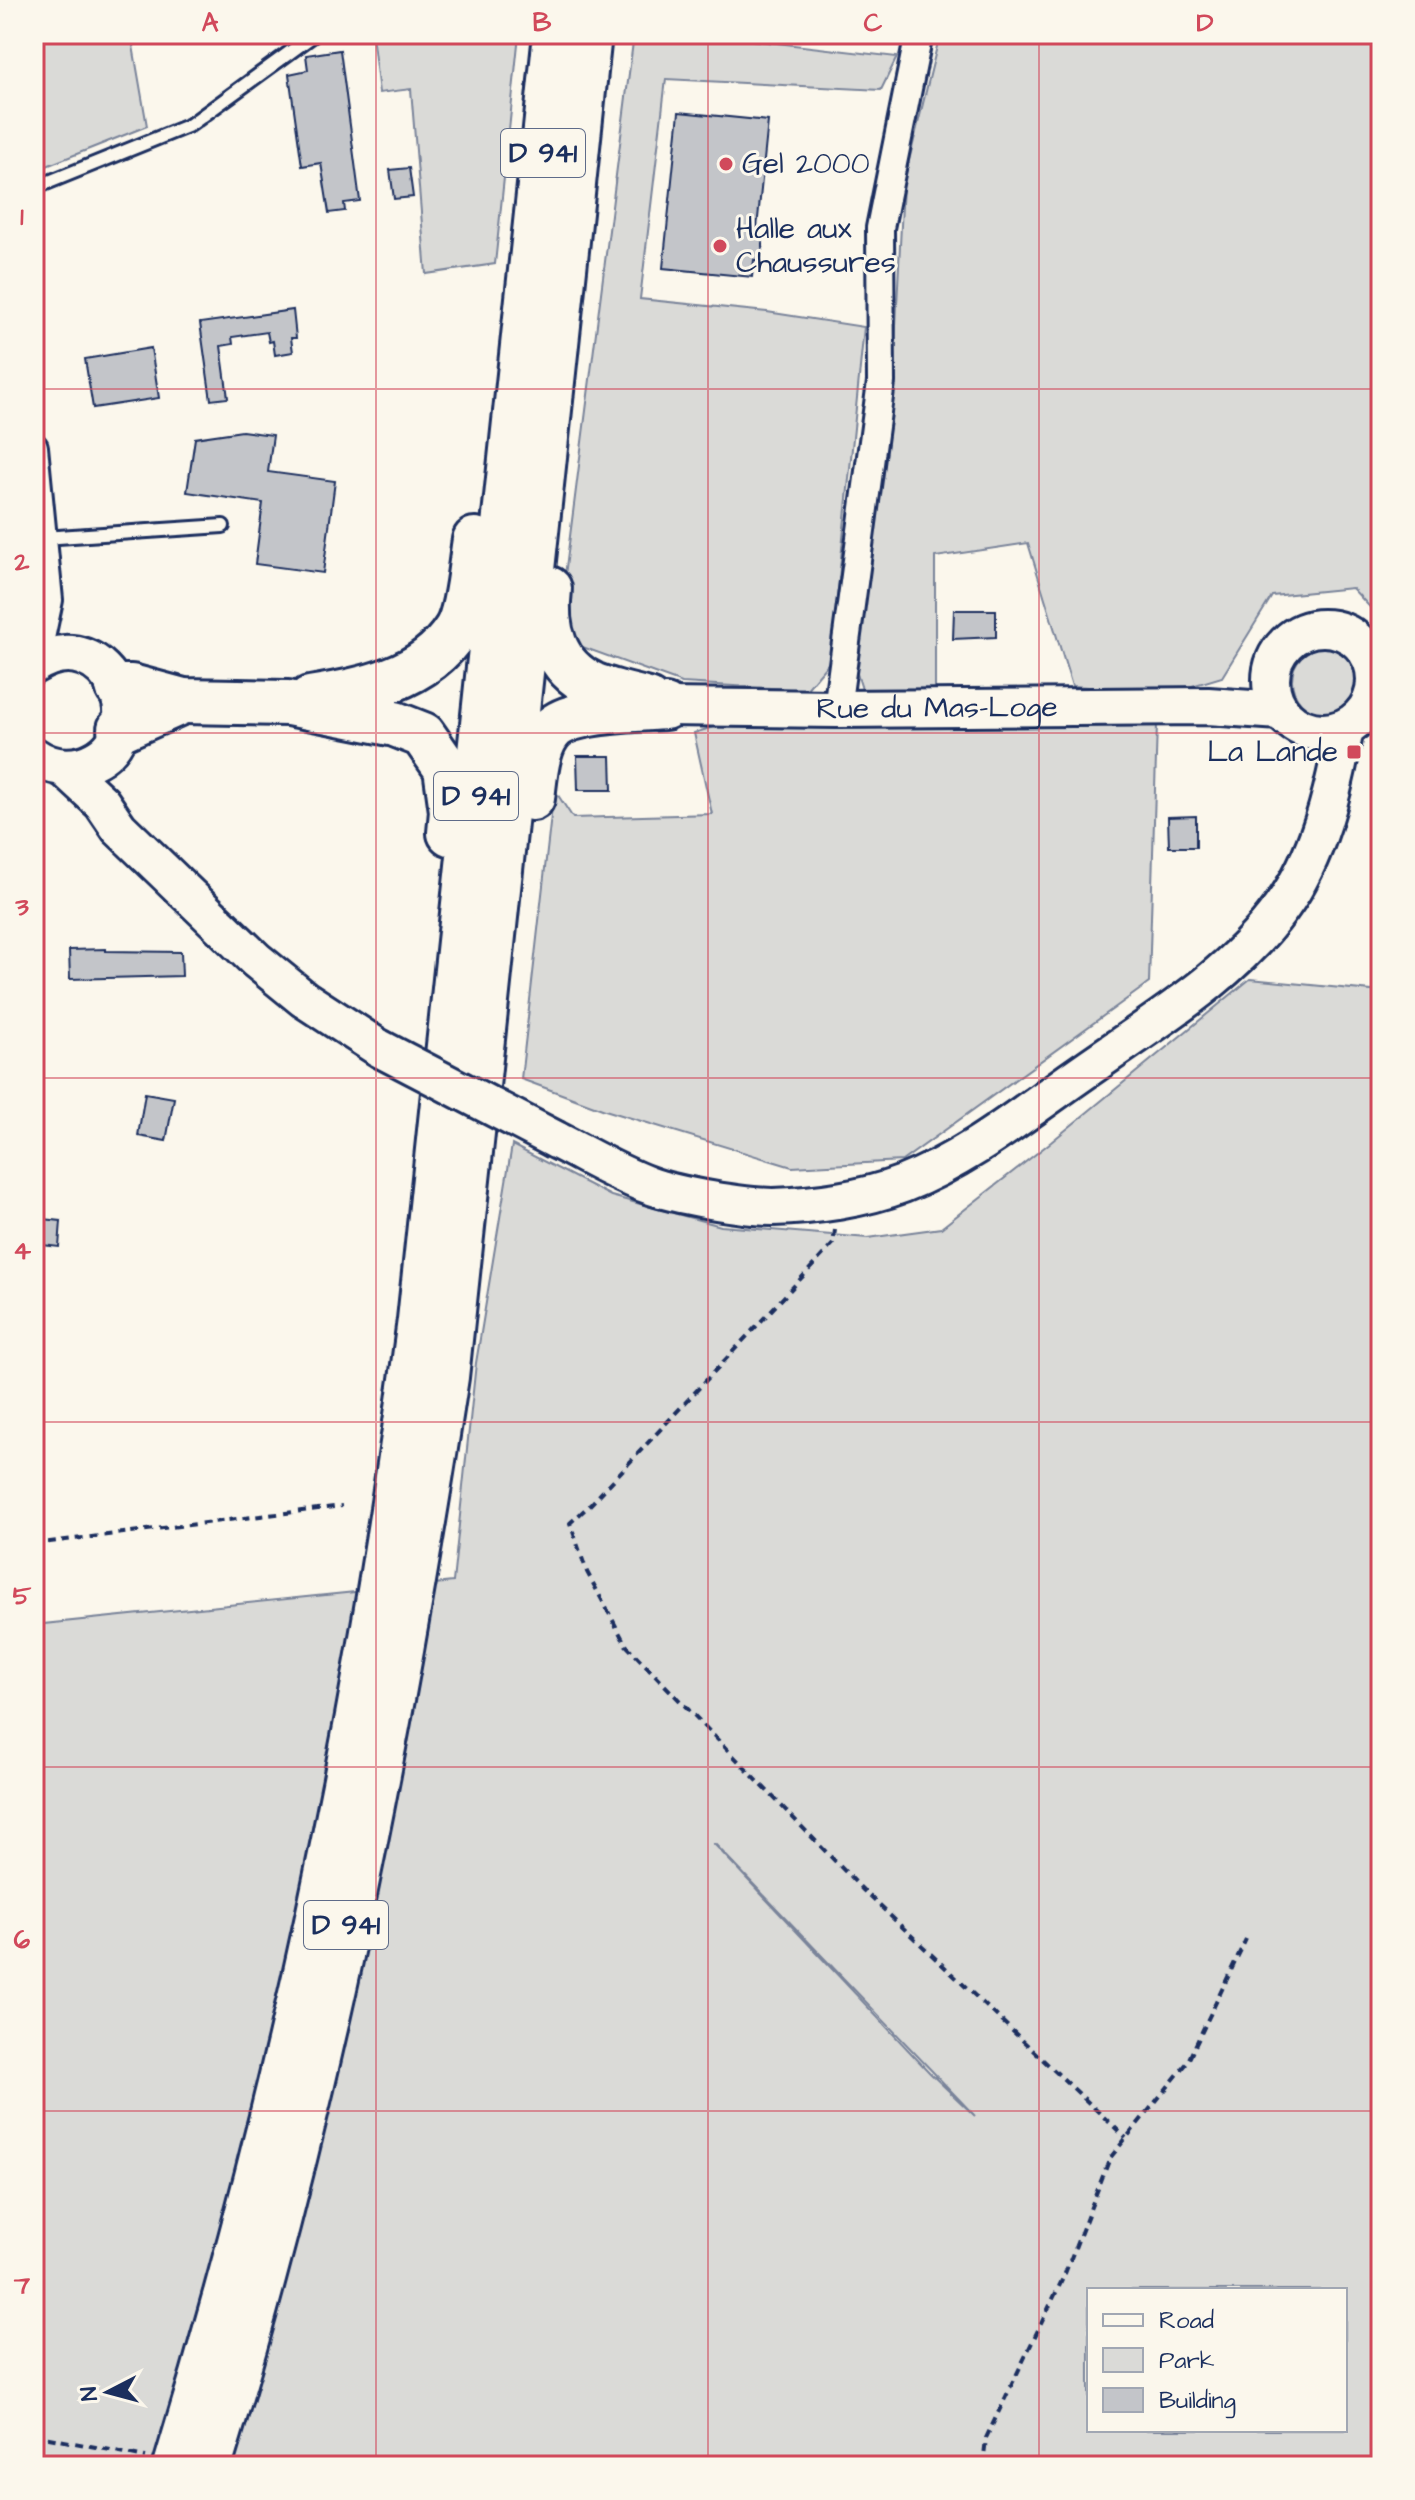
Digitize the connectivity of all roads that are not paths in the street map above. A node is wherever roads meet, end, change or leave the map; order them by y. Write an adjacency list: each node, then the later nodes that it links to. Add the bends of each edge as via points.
1 (315, 34): 5 (lane, via 190,125)
2 (556, 34): 6 (highway, D 941)
3 (589, 34): 7 (highway, D 941)
4 (919, 34): 20 (street, via 880,228 881,382)
5 (34, 188)
6 (530, 272): 17 (highway, via 509,316 468,589 457,629 405,675 364,690); 28 (highway, D 941)
7 (548, 427): 19 (highway, via 558,508 547,603 551,640 566,665 592,684); 27 (highway, D 941)
8 (34, 447): 10 (street)
9 (223, 526): 10 (lane)
10 (42, 538): 11 (street)
11 (49, 600): 12 (street); 14 (street)
12 (76, 655): 14 (main road); 21 (main road, via 104,669)
13 (1376, 662): 15 (main road, via 1353,638 1319,628 1291,639); 16 (main road)
14 (37, 663)
15 (1271, 672): 18 (main road, Rue du Mas-Loge); 22 (main road, via 1273,695)
16 (1376, 698): 23 (main road)
17 (288, 703): 21 (highway, via 183,701); 28 (highway, via 395,724 423,735 446,768 452,811 417,1183)
18 (1208, 706): 20 (main road, Rue du Mas-Loge); 22 (main road, Rue du Mas-Loge)
19 (665, 707): 20 (main road, Rue du Mas-Loge); 27 (highway, via 580,716 555,727 542,746 515,924)
20 (837, 709)
21 (116, 721): 24 (main road, via 91,762); 26 (main road)
22 (1294, 721): 23 (main road, via 1327,733); 25 (main road)
23 (1345, 728): 25 (main road)
24 (42, 764): 26 (main road)
25 (1336, 775): 26 (main road, bridge, via 1303,874 1282,908 1251,946 1202,986 959,1158 902,1185 838,1200 772,1207 649,1185 379,1048 256,960 119,828)
26 (102, 803)
27 (487, 1002): 30 (highway, D 941, via 446,1377 397,1681 295,2154)
28 (420, 1320): 29 (highway, D 941, via 367,1672 308,1954 262,2151)
29 (162, 2462)
30 (209, 2466)

